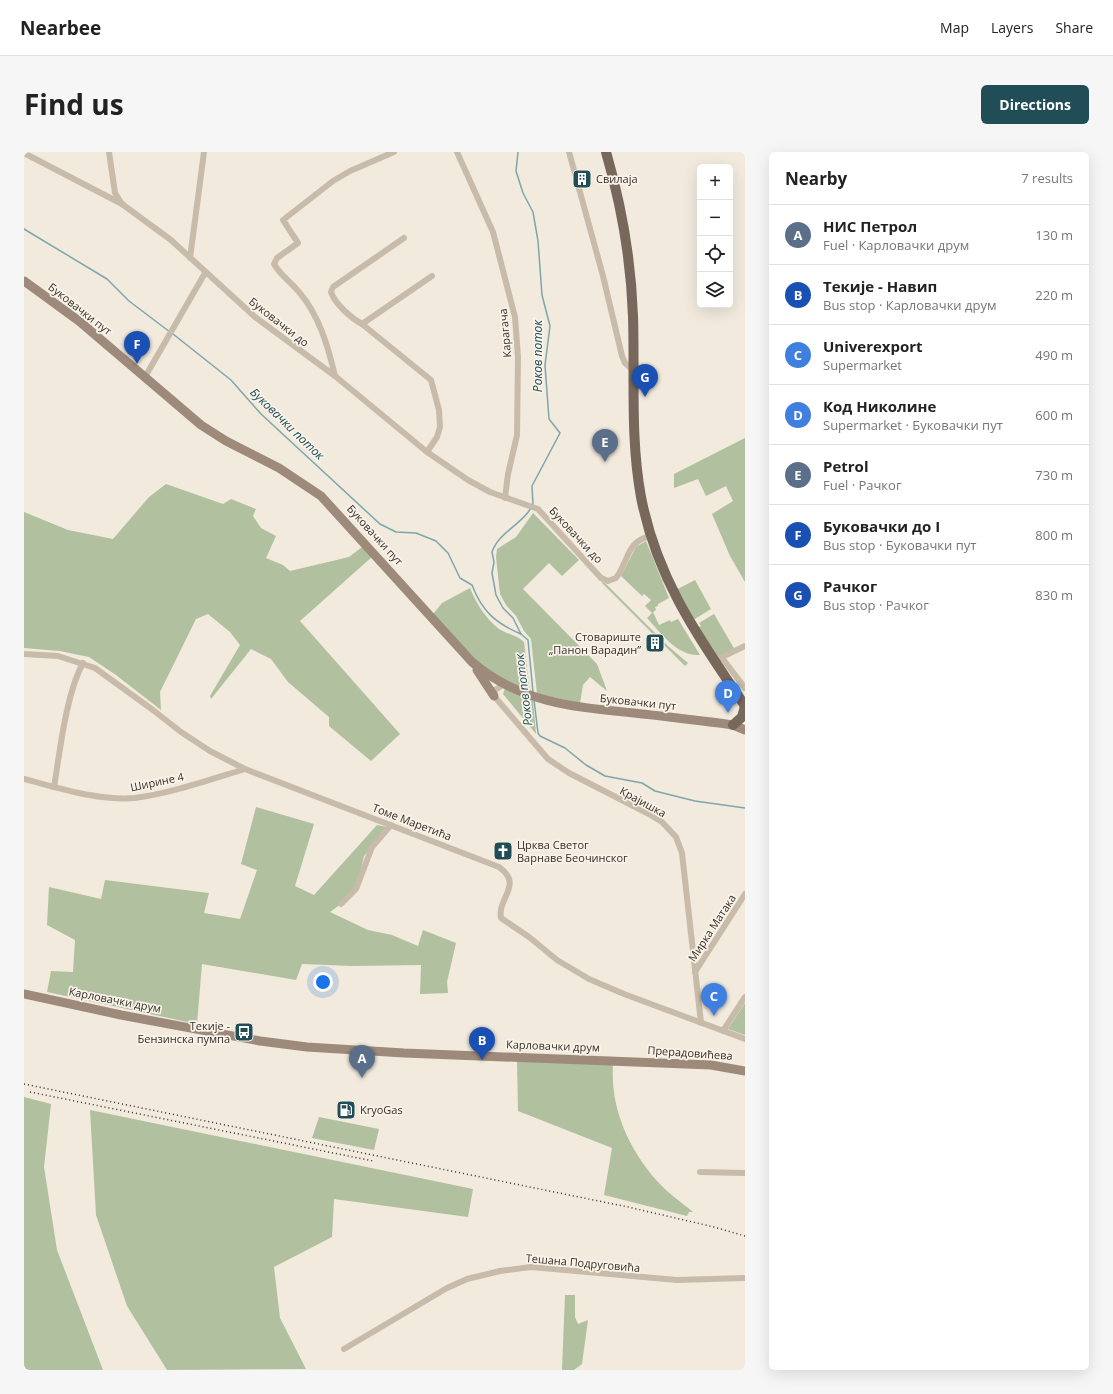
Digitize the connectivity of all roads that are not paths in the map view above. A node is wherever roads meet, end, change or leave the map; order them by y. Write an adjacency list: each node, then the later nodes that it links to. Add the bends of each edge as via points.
1 (109, 152): 8 (street, via 115,193)
2 (204, 152): 10 (street)
3 (394, 152): 16 (street, via 333,181 283,220 298,243 277,258 274,264 299,292 316,318)
4 (457, 152): 19 (street, Карагача, via 493,232 515,317 518,357 517,435)
5 (569, 152): 15 (street, via 622,356)
6 (606, 152): 15 (main road, via 625,226 633,315)
7 (24, 153): 8 (street, Буковачки до)
8 (122, 204): 10 (street, Буковачки до, via 171,240)
9 (404, 238): 14 (street, via 331,290 332,295 353,319)
10 (190, 258): 11 (street, Буковачки до)
11 (205, 273): 16 (street, Буковачки до, via 255,317); 17 (street)
12 (432, 276): 14 (street)
13 (24, 282): 17 (street, Буковачки пут, via 79,321)
14 (362, 324): 18 (street, via 431,380 439,410 440,427)
15 (633, 370): 20 (main road, via 637,466 641,497)
16 (335, 376): 18 (street, Буковачки до)
17 (144, 377): 24 (street, Буковачки пут, via 206,429 279,468 321,496 342,516)
18 (427, 452): 19 (street, Буковачки до, via 472,482)
19 (505, 498): 20 (street, Буковачки до, via 538,509 601,578 608,581 618,575 635,543)
20 (651, 536): 23 (main road, via 671,589 692,626)
21 (745, 646): 23 (street)
22 (24, 654): 25 (street, Томе Маретића, via 58,656)
23 (718, 659): 27 (street); 29 (main road)
24 (472, 662): 26 (street, Буковачки пут); 28 (street)
25 (83, 663): 32 (street, Томе Маретића, via 102,673 210,751); 34 (street, via 66,721)
26 (503, 685): 28 (street, via 495,690); 30 (street, Буковачки пут, via 534,697 570,706)
27 (745, 688)
28 (494, 696): 38 (street, Крајишка, via 537,749 552,763 649,814 674,833 682,853)
29 (745, 706): 30 (main road, via 742,717)
30 (733, 725): 31 (street, Буковачки пут)
31 (745, 730)
32 (245, 769): 34 (street, Ширине 4, via 136,798 107,797); 35 (street, Томе Маретића)
33 (24, 779): 34 (street, Ширине 4)
34 (54, 787)
35 (391, 825): 37 (street, via 372,847 356,889); 41 (street, Томе Маретића, via 502,869 510,883 501,909 502,920 579,974)
36 (745, 894): 38 (street, Мирка Матака)
37 (341, 904)
38 (696, 972): 41 (street, Крајишка)
39 (24, 994): 44 (street, Карловачки друм, via 121,1015 260,1041 307,1047)
40 (745, 997): 42 (street)
41 (702, 1023): 42 (street, Томе Маретића)
42 (723, 1031): 43 (street, Томе Маретића)
43 (745, 1039)
44 (634, 1061): 45 (street, Прерадовићева, via 711,1065)
45 (745, 1070)
46 (700, 1172): 47 (street)
47 (745, 1173)
48 (745, 1278): 49 (street, Тешана Подруговића, via 677,1280 531,1267 500,1271 467,1279 447,1288)
49 (344, 1349)

